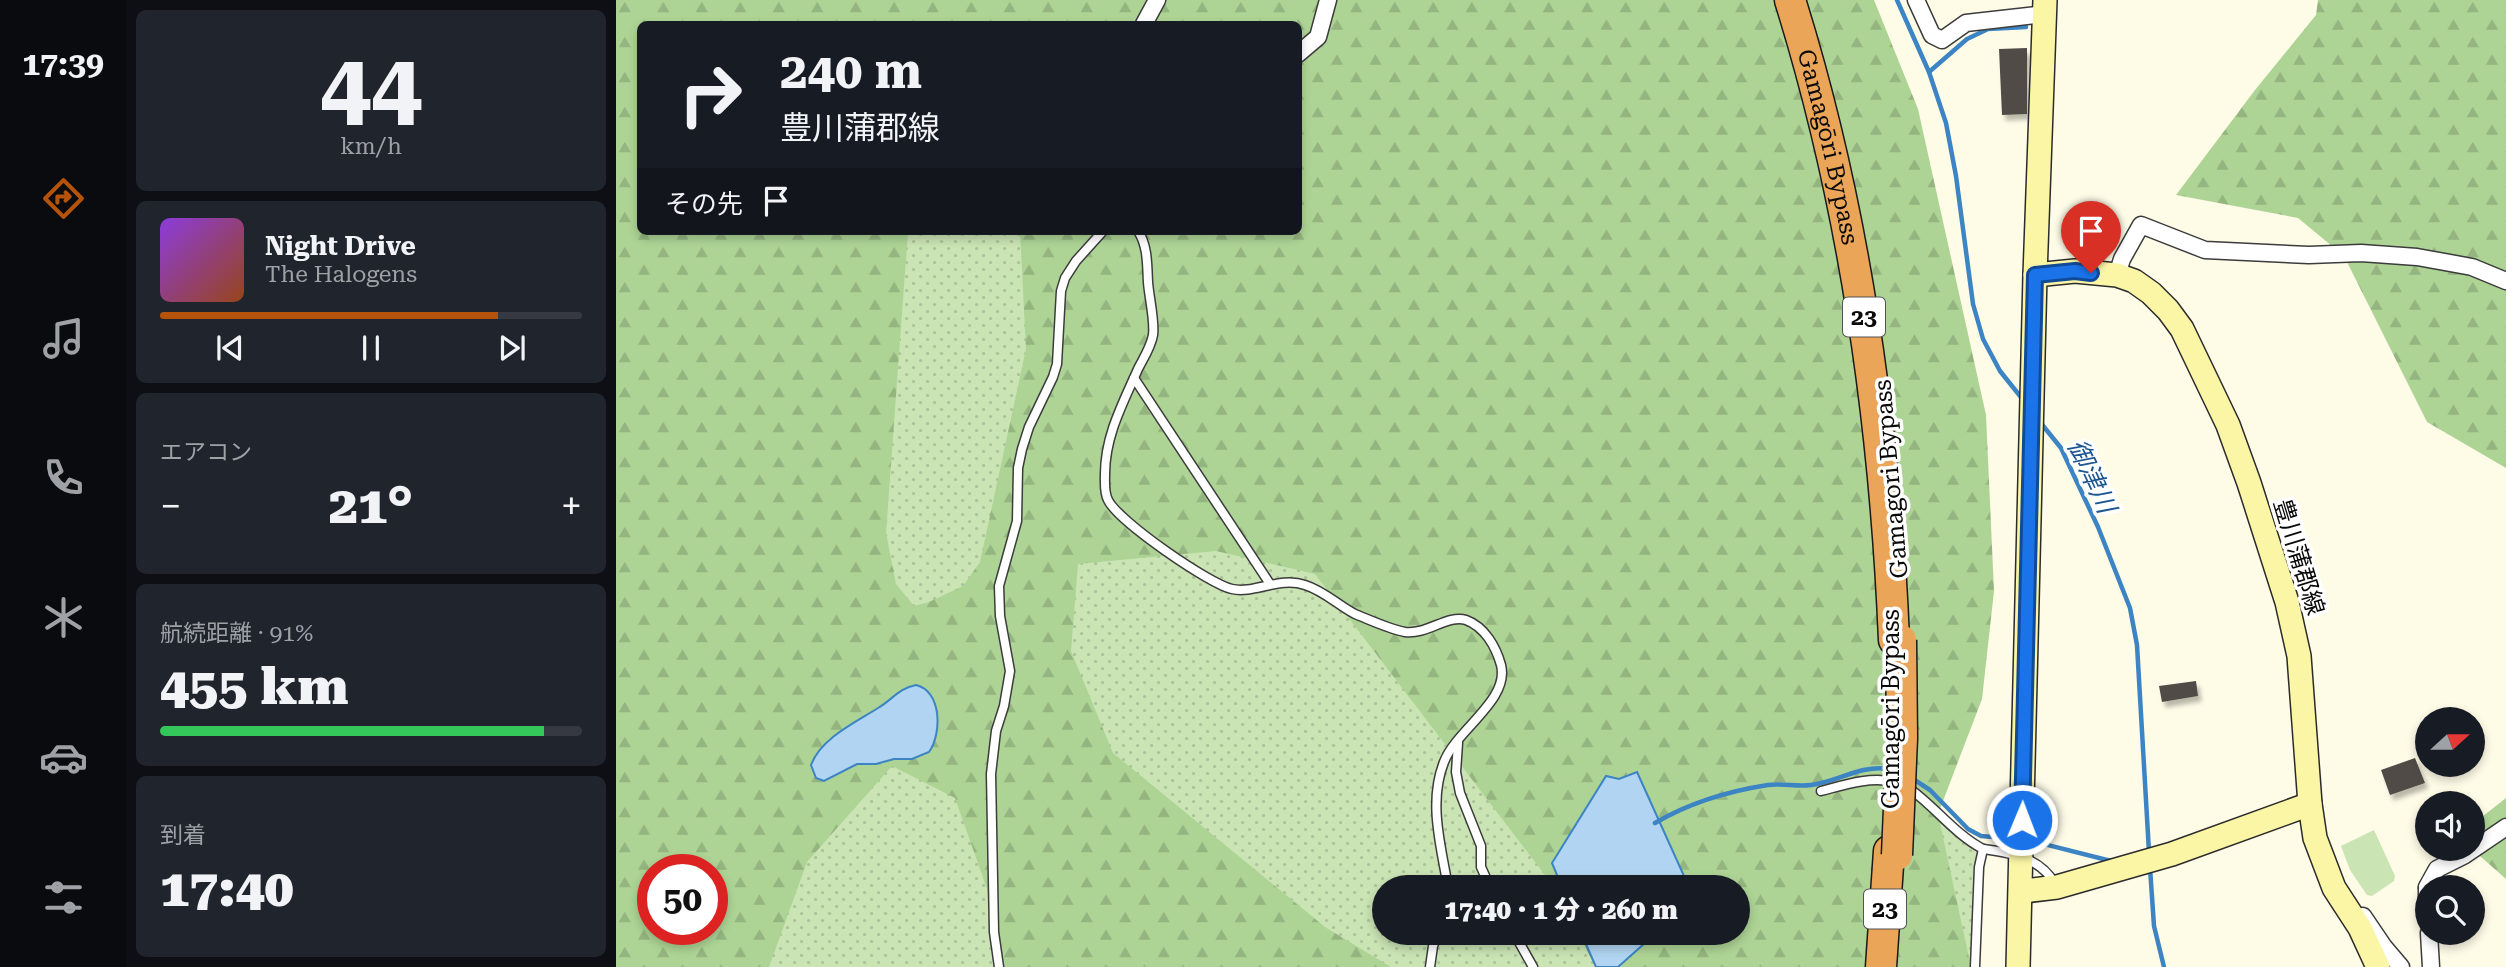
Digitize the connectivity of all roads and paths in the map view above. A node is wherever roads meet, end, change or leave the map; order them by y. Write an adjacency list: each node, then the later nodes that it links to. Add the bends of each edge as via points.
1 (1157, 0): 7 (street)
2 (1328, 0): 8 (street, via 1318,37)
3 (1790, 0): 16 (highway, Gamagōri Bypass / 23, via 1859,280 1872,365)
4 (1797, 0): 16 (highway, Gamagori Bypass / 23, via 1861,233 1883,376 1897,523)
5 (1916, 0): 6 (street, via 1932,35 1942,40 1966,23)
6 (2045, 7): 11 (main road)
7 (1146, 21)
8 (1302, 51)
9 (1099, 235): 32 (lane, via 1076,261 1060,291 1057,364 1022,449 1017,521 999,586 1010,671 991,774 994,932)
10 (1140, 235): 14 (lane, via 1146,249 1153,335)
11 (2035, 275): 12 (main road, 豊川蒲郡線, via 2075,271); 38 (main road)
12 (2117, 275): 13 (street, via 2141,225 2205,250 2417,257 2472,267); 19 (main road, 豊川蒲郡線, via 2134,281 2168,310 2182,329 2228,425 2294,626)
13 (2506, 281)
14 (1134, 378): 15 (lane); 15 (lane, via 1108,443 1108,500 1139,530 1220,585 1234,590)
15 (1270, 584): 17 (lane, via 1306,585 1355,614 1400,631 1424,631 1458,619 1476,626 1495,649 1502,678 1499,691)
16 (1898, 640): 22 (highway, Gamagōri Bypass / 23)
17 (1460, 737): 23 (lane, via 1444,762 1437,795); 24 (lane, via 1456,762 1460,793 1481,846)
18 (1821, 791): 21 (lane, via 1861,781 1898,783 1921,796 1961,836)
19 (2310, 804): 26 (main road, via 2172,855); 27 (main road, 豊川蒲郡線, via 2315,838)
20 (2506, 827): 25 (street)
21 (1983, 849): 26 (lane, via 2025,857 2050,875); 37 (lane)
22 (1893, 853): 35 (highway, Gamagōri Bypass / 23); 36 (highway, 23)
23 (1446, 875)
24 (1485, 875)
25 (2434, 875)
26 (2057, 887): 28 (main road)
27 (2334, 888): 39 (main road, 豊川蒲郡線); 40 (street, via 2349,895)
28 (2024, 891)
29 (1433, 945): 33 (lane)
30 (1521, 945): 34 (lane)
31 (2430, 945): 41 (street)
32 (999, 967)
33 (1430, 967)
34 (1533, 967)
35 (1881, 967)
36 (1890, 967)
37 (1975, 967)
38 (2018, 967)
39 (2378, 967)
40 (2401, 967)
41 (2431, 967)

